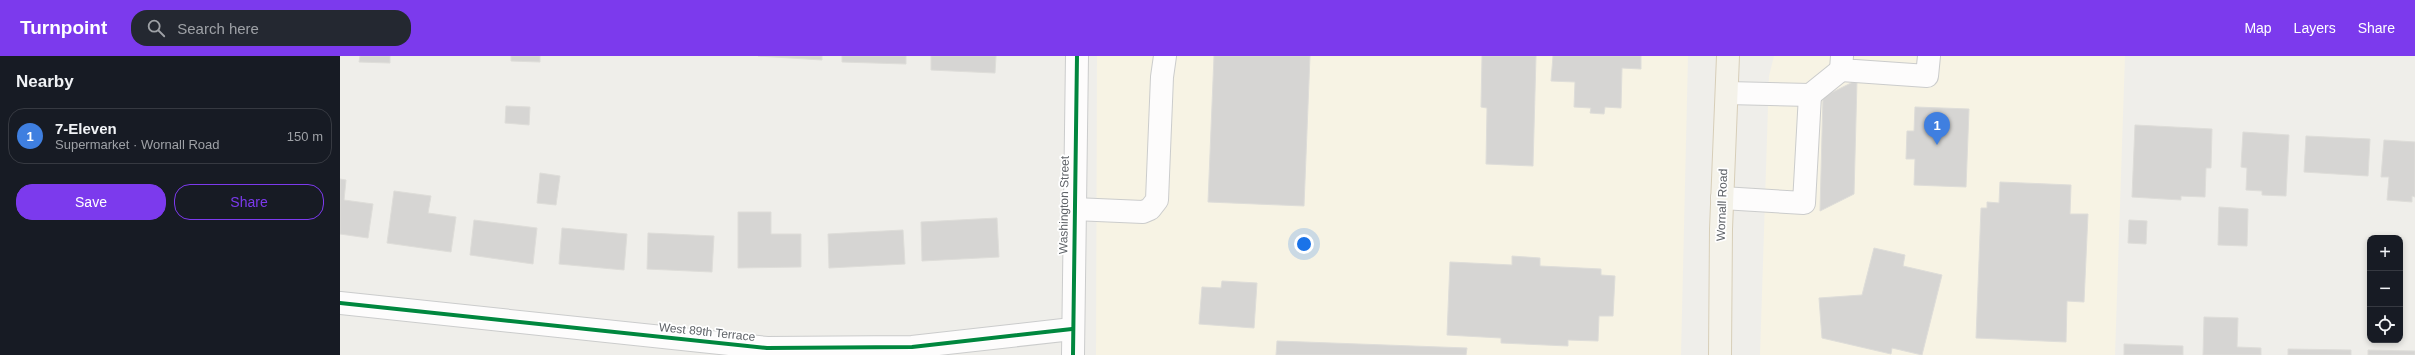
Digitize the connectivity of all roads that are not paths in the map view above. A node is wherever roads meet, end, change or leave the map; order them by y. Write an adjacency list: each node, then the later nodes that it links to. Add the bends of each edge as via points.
1 (1077, 56): 9 (street, Washington Street)
2 (1165, 56): 9 (street, via 1157,200 1150,209 1143,212)
3 (1728, 56): 6 (main road, Wornall Road)
4 (1929, 56): 5 (street, via 1927,76)
5 (1841, 63): 7 (street)
6 (1727, 93): 7 (street); 8 (main road, Wornall Road)
7 (1810, 95): 8 (street, via 1804,203)
8 (1722, 198): 13 (main road, Wornall Road)
9 (1074, 209): 11 (street, Washington Street)
10 (340, 303): 11 (street, West 89th Terrace, via 767,348 912,347)
11 (1072, 329): 12 (street, Washington Street)
12 (1073, 355)
13 (1720, 355)

